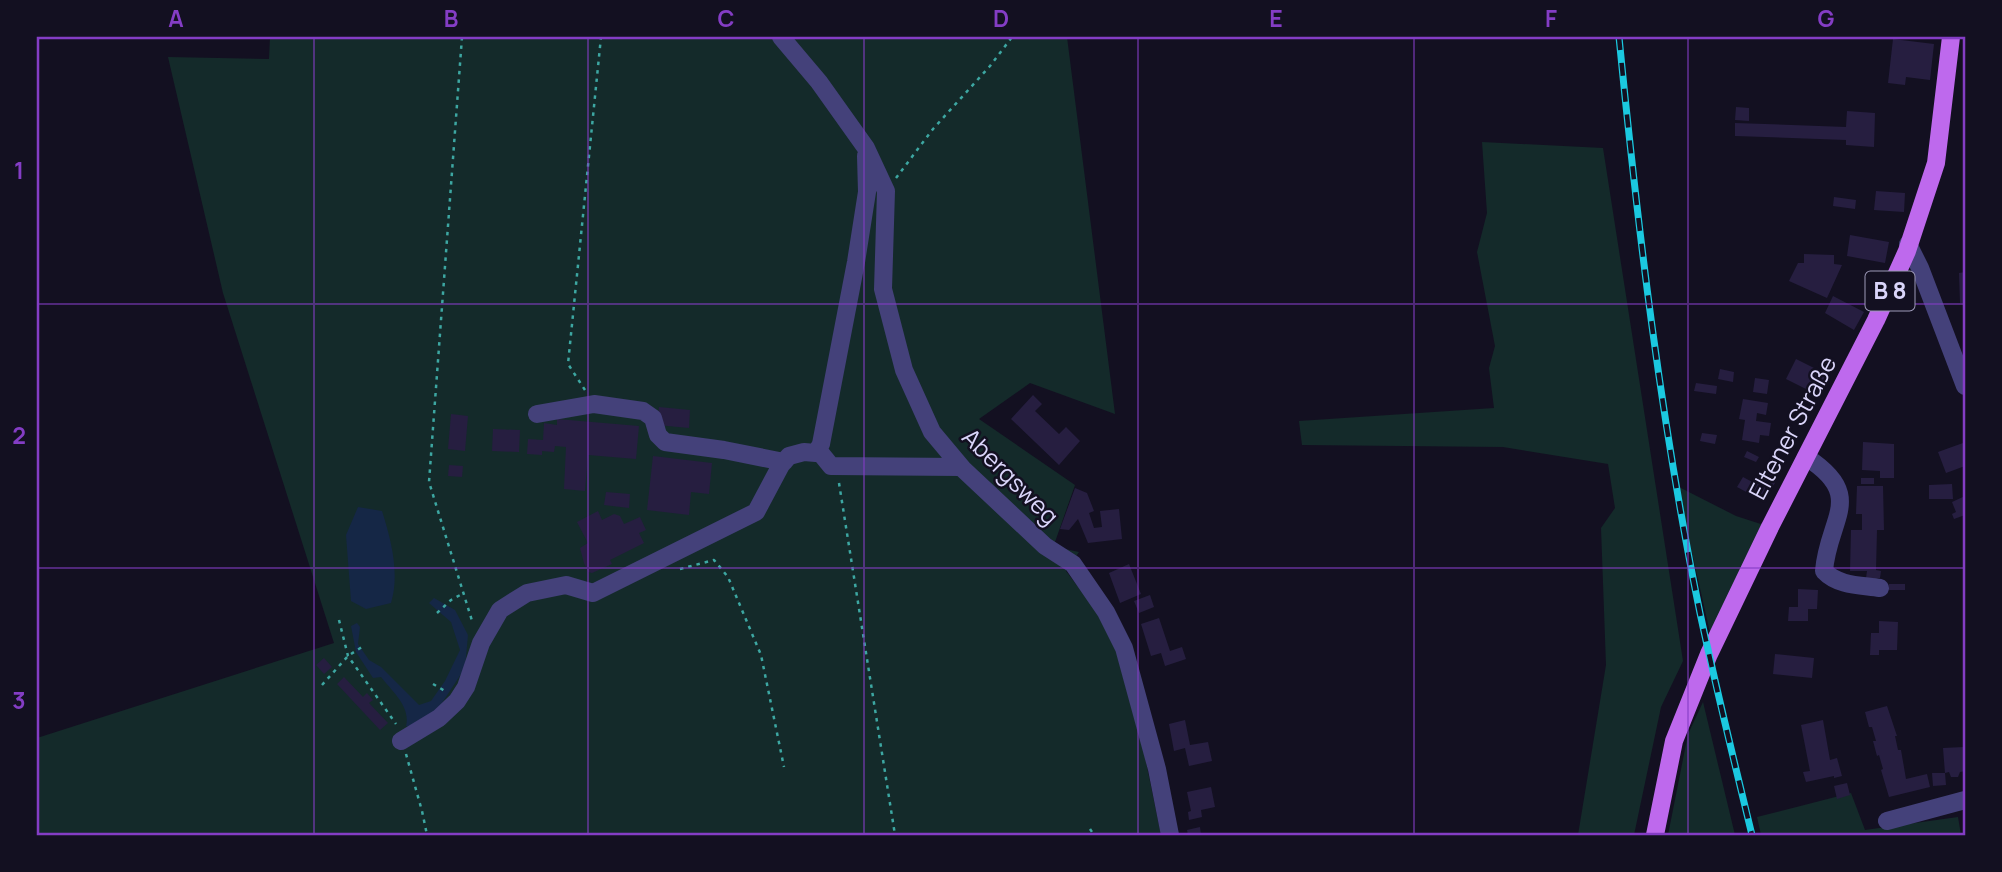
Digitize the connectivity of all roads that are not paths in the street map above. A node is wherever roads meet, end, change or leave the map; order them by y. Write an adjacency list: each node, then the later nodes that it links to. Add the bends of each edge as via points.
1 (781, 37): 3 (street, Abergsweg)
2 (1951, 37): 4 (main road, Eltener Straße / B 8, via 1936,163)
3 (866, 148): 7 (street, via 867,192 856,262); 10 (street, Abergsweg, via 886,191 883,289 894,338 932,432)
4 (1908, 244): 5 (street); 8 (main road, Eltener Straße / B 8, via 1876,320)
5 (1965, 386)
6 (537, 414): 9 (street, via 594,404 647,412 661,440 670,444)
7 (818, 450): 9 (street, via 789,456); 10 (street, via 831,466)
8 (1806, 457): 11 (street, via 1822,467 1840,494 1824,571 1843,583); 16 (main road, Eltener Straße / B 8, via 1740,588 1674,741)
9 (784, 462): 12 (street, via 756,512 593,593 566,585 527,593 500,610 457,701)
10 (961, 467): 15 (street, Abergsweg, via 1045,546 1073,564 1106,612 1124,648)
11 (1880, 588)
12 (401, 741)
13 (1965, 800): 14 (street)
14 (1886, 821)
15 (1170, 835)
16 (1655, 835)

